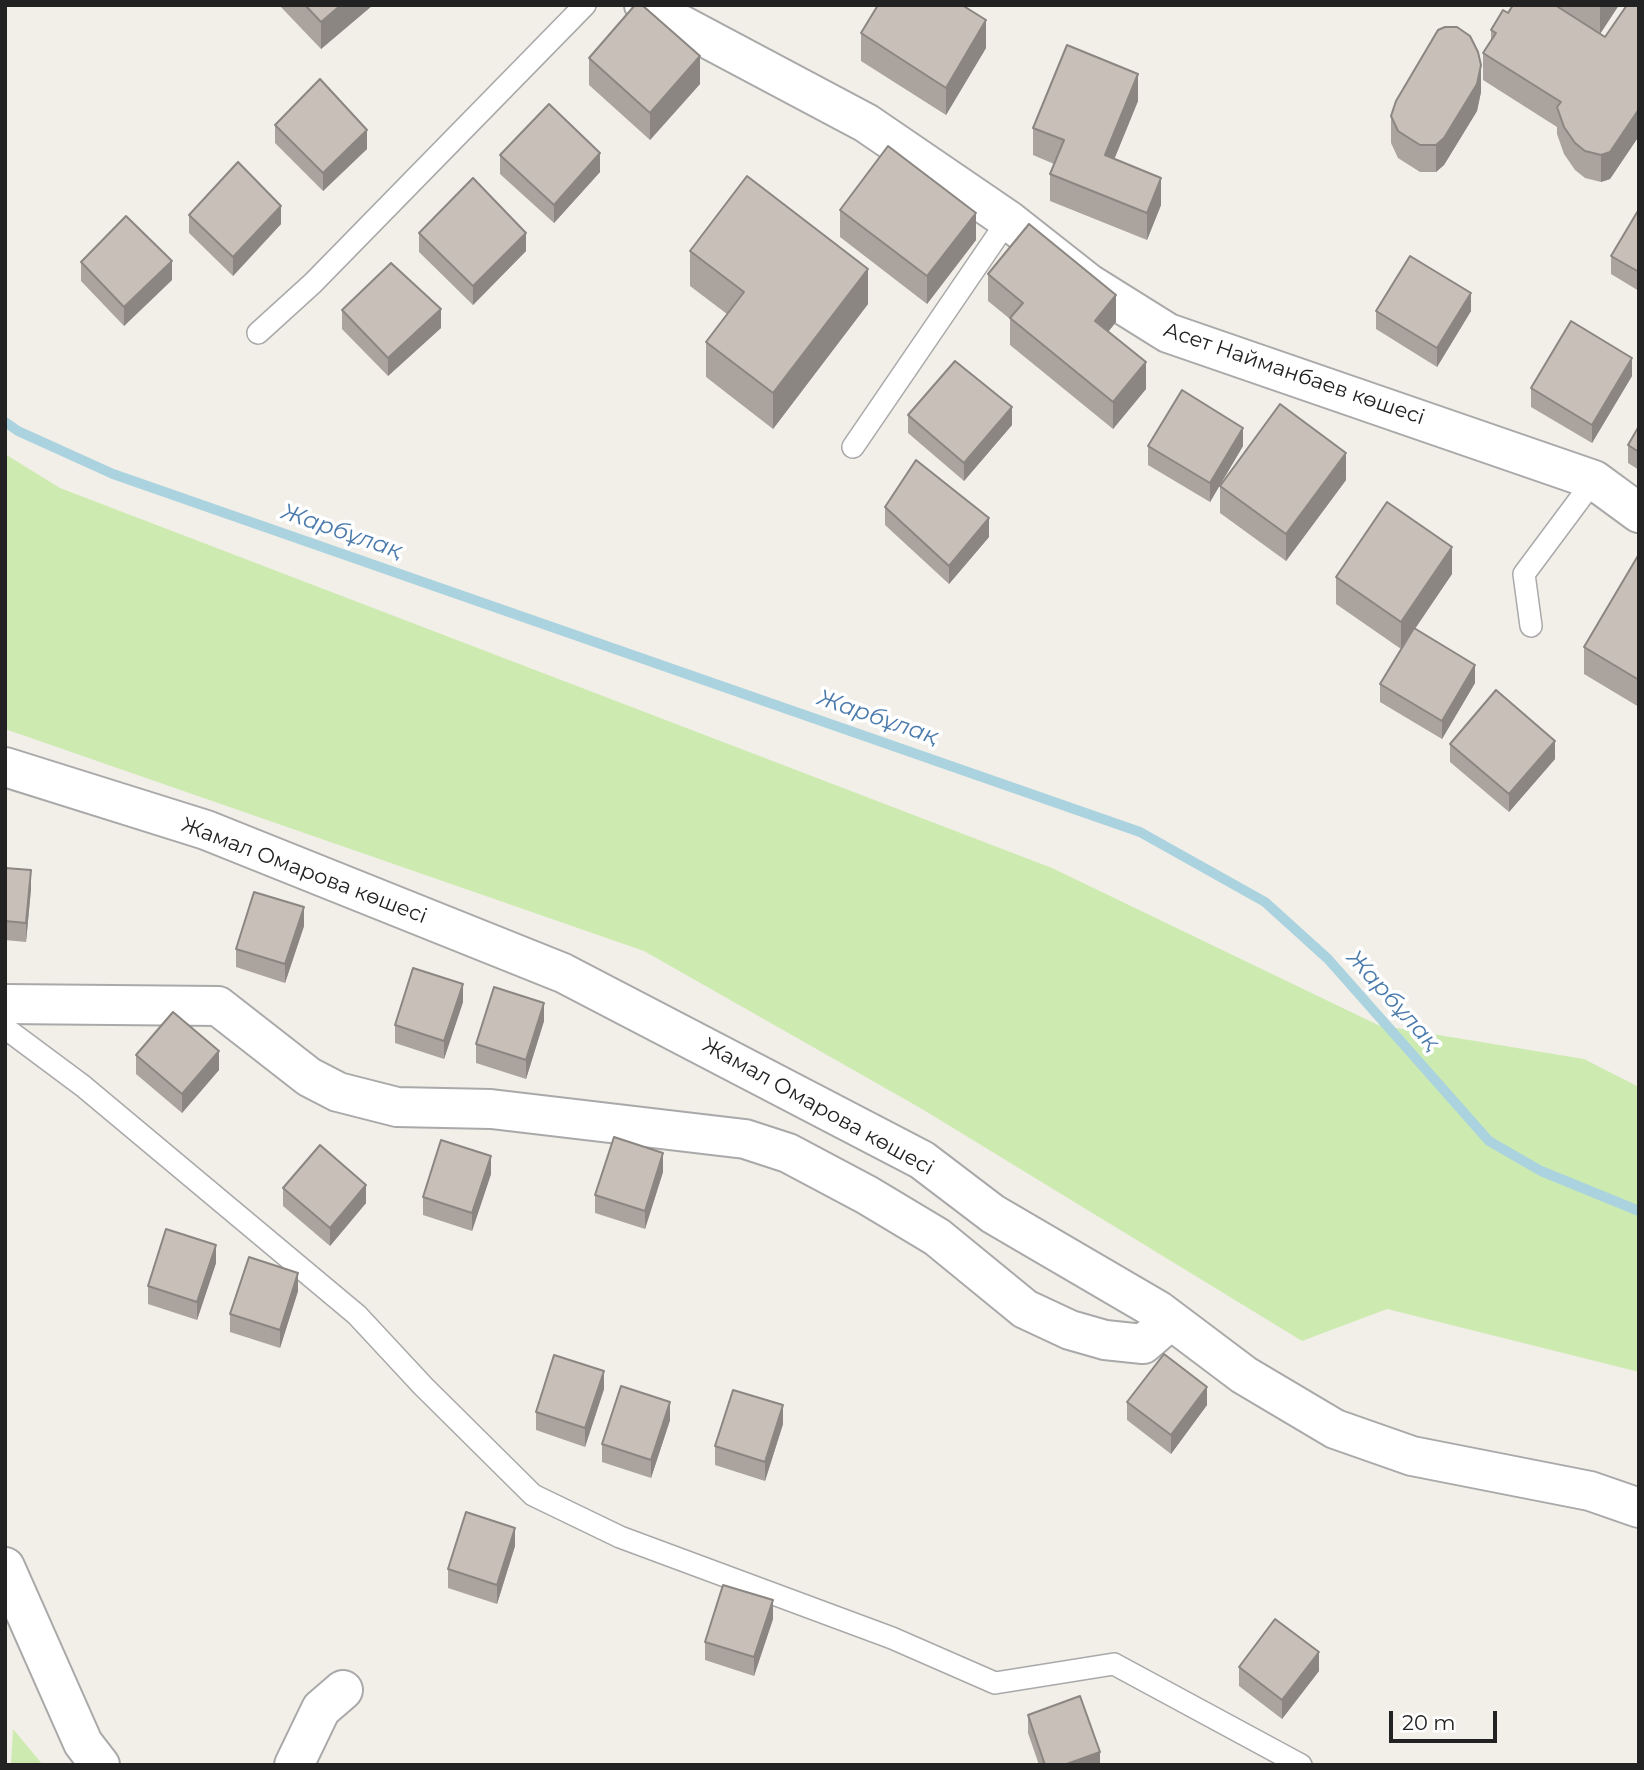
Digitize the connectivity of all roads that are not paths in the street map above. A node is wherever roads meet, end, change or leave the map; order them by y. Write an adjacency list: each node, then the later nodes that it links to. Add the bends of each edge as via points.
1 (585, 5): 4 (lane, via 313,284)
2 (644, 5): 3 (street, Асет Найманбаев көшесі, via 866,123)
3 (1008, 220): 5 (lane); 6 (street, Асет Найманбаев көшесі, via 1088,283 1168,333)
4 (258, 333)
5 (853, 447)
6 (1594, 480): 7 (street, Асет Найманбаев көшесі); 8 (lane, via 1524,574)
7 (1639, 513)
8 (1531, 626)
9 (5, 767): 12 (street, Жамал Омарова көшесі, via 206,830 563,973 922,1160 993,1214)
10 (5, 1004): 12 (street, via 218,1006 309,1077 338,1092 397,1107 491,1109 745,1139 788,1153 867,1195 937,1237 1025,1309 1070,1329 1105,1340 1143,1344)
11 (5, 1028): 18 (lane, via 83,1086 357,1315 533,1494 620,1537 892,1638 995,1683 1114,1664)
12 (1171, 1320): 13 (street, Жамал Омарова көшесі, via 1244,1375 1335,1429 1412,1456 1590,1490)
13 (1639, 1508)
14 (5, 1567): 16 (street, via 83,1743)
15 (343, 1690): 17 (street, via 321,1709)
16 (100, 1765)
17 (294, 1765)
18 (1301, 1765)

